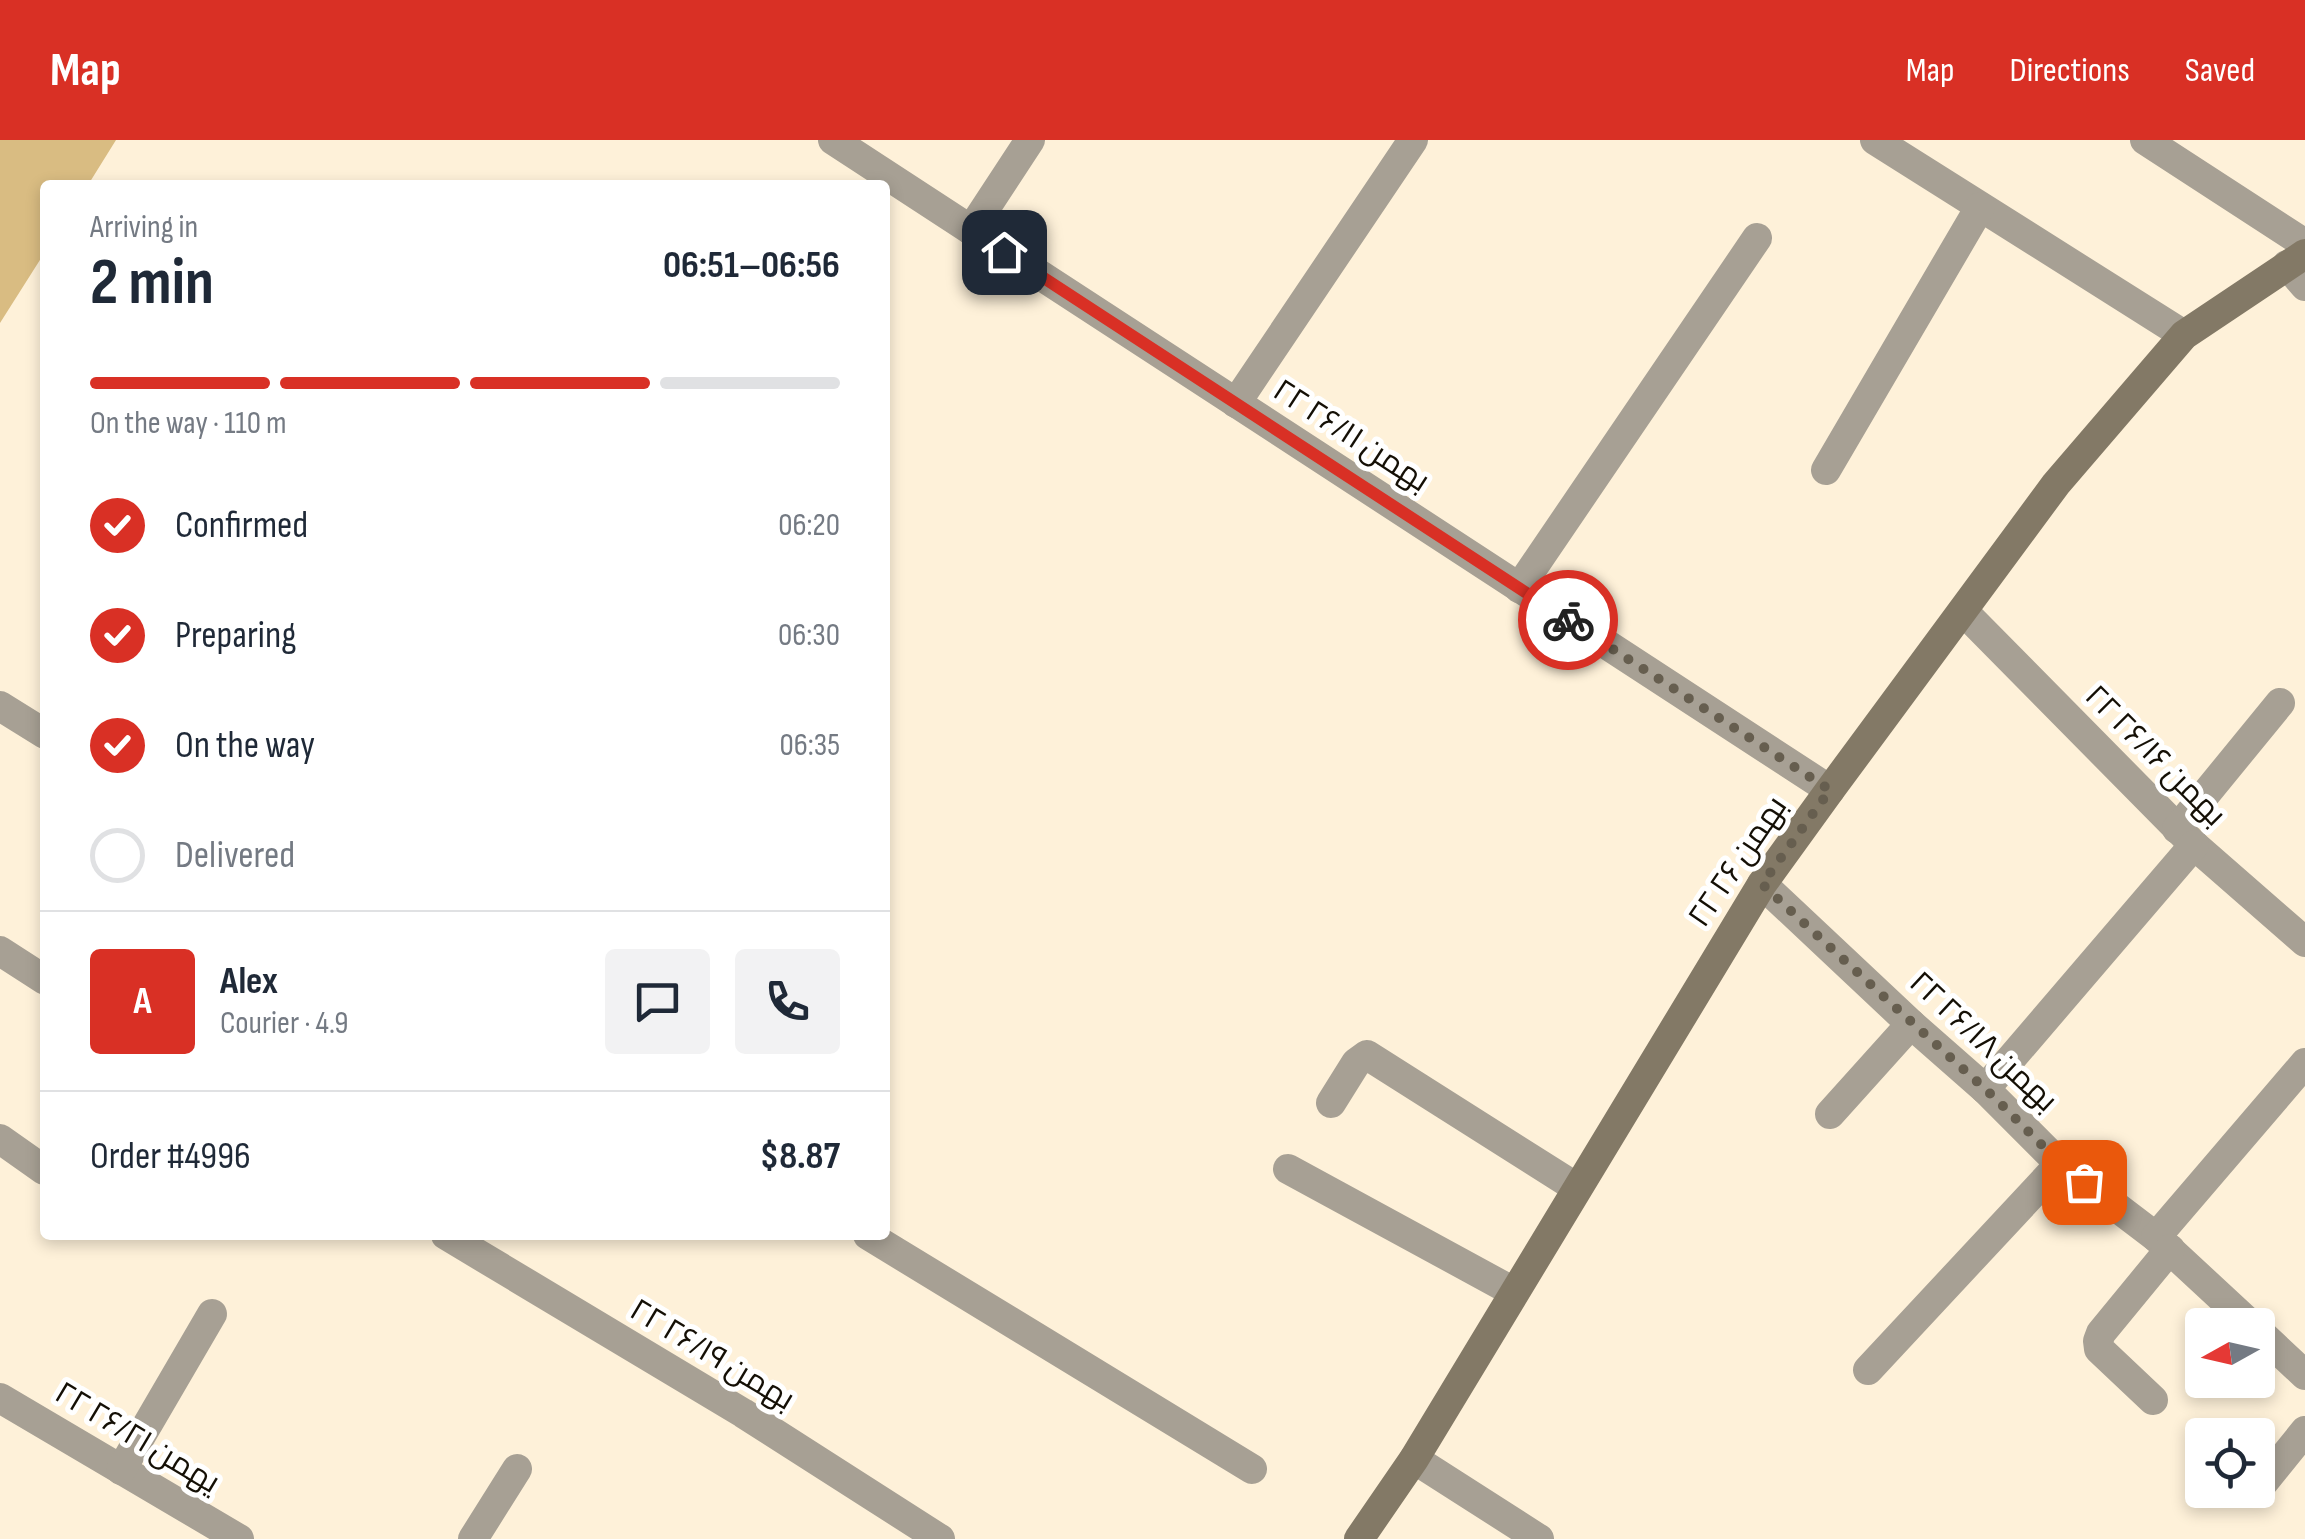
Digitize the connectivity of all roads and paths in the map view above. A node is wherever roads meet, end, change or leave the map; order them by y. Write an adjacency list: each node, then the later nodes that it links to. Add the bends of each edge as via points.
1 (834, 140): 7 (street, ۲۲ بهمن ۲۶/۱۱)
2 (1030, 140): 7 (street)
3 (1414, 140): 11 (street)
4 (1875, 140): 6 (street)
5 (2145, 140): 9 (street)
6 (1980, 208): 10 (street); 12 (street)
7 (971, 230): 11 (street, ۲۲ بهمن ۲۶/۱۱)
8 (1758, 238): 13 (street)
9 (2301, 262): 10 (street, ۲۲ بهمن ۲۶)
10 (2184, 335): 14 (street, ۲۲ بهمن ۲۶, via 2056,484)
11 (1236, 403): 13 (street, ۲۲ بهمن ۲۶/۱۱)
12 (1826, 470)
13 (1519, 588): 18 (street, ۲۲ بهمن ۲۶/۱۱)
14 (1963, 611): 18 (street, ۲۲ بهمن ۲۶); 19 (street, ۲۲ بهمن ۲۶/۱۶)
15 (2280, 703): 19 (street)
16 (0, 706): 17 (street)
17 (40, 731)
18 (1830, 790): 20 (street, ۲۲ بهمن ۲۶)
19 (2185, 837): 21 (street, ۲۲ بهمن ۲۶/۱۶); 26 (street)
20 (1762, 884): 24 (street, ۲۲ بهمن ۲۶/۱۸); 33 (street, ۲۲ بهمن ۲۶)
21 (2305, 942)
22 (0, 951): 23 (street)
23 (40, 977)
24 (1911, 1024): 26 (street, ۲۲ بهمن ۲۶/۱۸); 28 (street)
25 (2305, 1063): 36 (street)
26 (1986, 1090): 30 (street, ۲۲ بهمن ۲۶/۱۸)
27 (1330, 1103): 33 (street, via 1367,1056)
28 (1830, 1114)
29 (0, 1139): 31 (street)
30 (2060, 1164): 36 (street, ۲۲ بهمن ۲۶/۱۸); 41 (street)
31 (40, 1167)
32 (1288, 1169): 37 (street)
33 (1577, 1188): 37 (street, ۲۲ بهمن ۲۶)
34 (454, 1240): 53 (street, ۲۲ بهمن ۲۶/۱۹)
35 (876, 1240): 49 (street)
36 (2163, 1243): 38 (street, ۲۲ بهمن ۲۶/۱۸); 44 (street, via 2098,1341)
37 (1514, 1292): 46 (street, ۲۲ بهمن ۲۶)
38 (2234, 1308)
39 (212, 1314): 50 (street)
40 (2275, 1346): 42 (street)
41 (1868, 1370)
42 (2305, 1374)
43 (0, 1398): 50 (street, ۲۲ یهمن ۲۶/۲۱)
44 (2154, 1400)
45 (2305, 1431): 47 (street)
46 (1414, 1458): 54 (street, ۲۲ بهمن ۲۶); 55 (street)
47 (2275, 1468)
48 (517, 1469): 52 (street)
49 (1252, 1469)
50 (121, 1470): 51 (street, ۲۲ یهمن ۲۶/۲۱)
51 (240, 1539)
52 (472, 1539)
53 (940, 1539)
54 (1360, 1539)
55 (1539, 1539)

